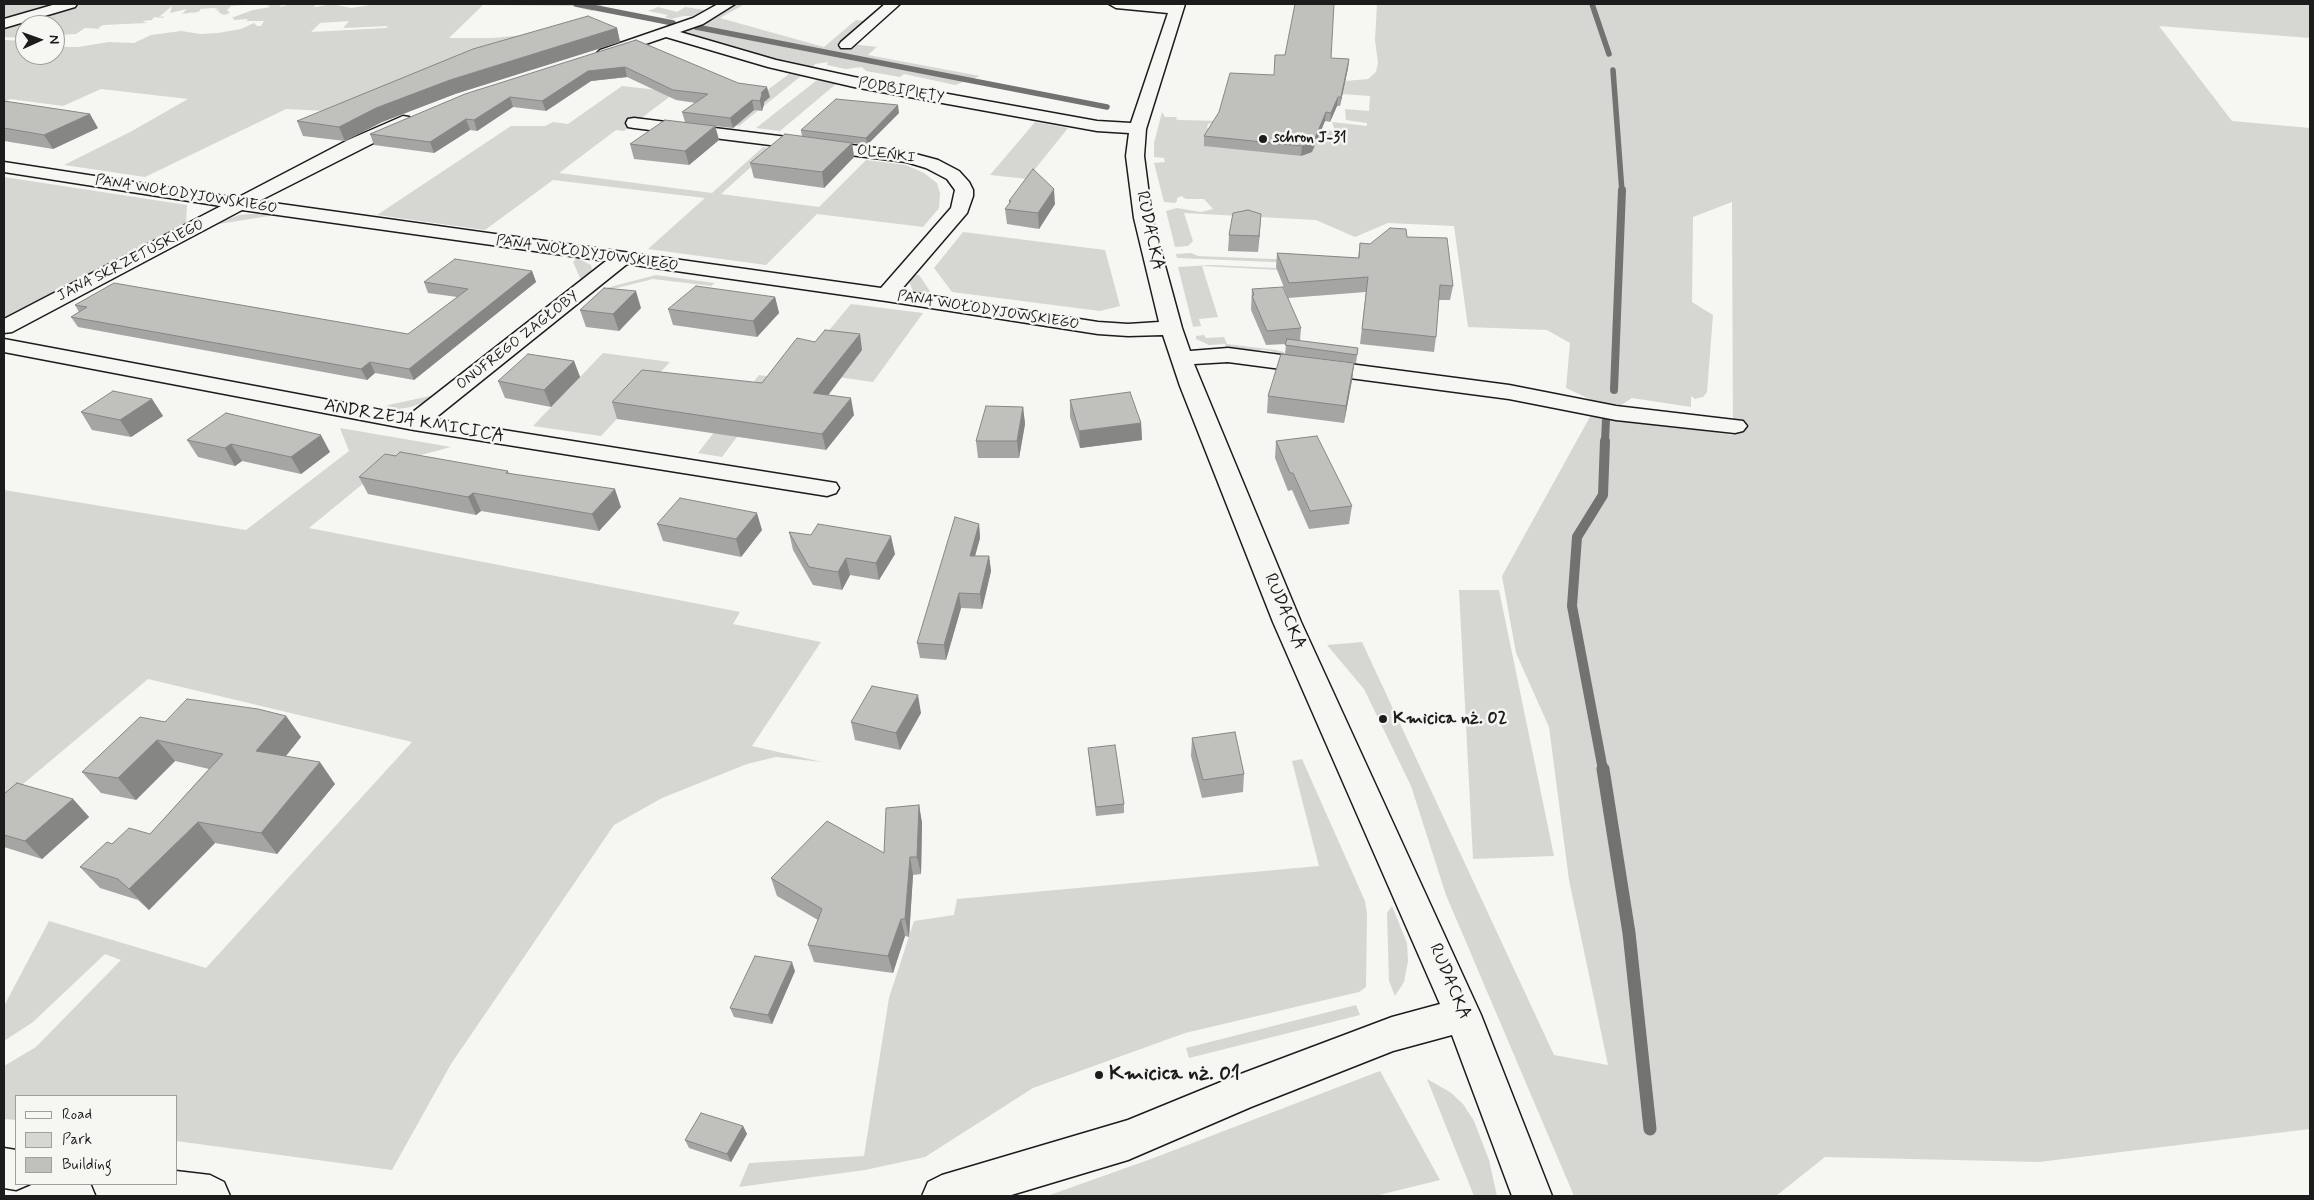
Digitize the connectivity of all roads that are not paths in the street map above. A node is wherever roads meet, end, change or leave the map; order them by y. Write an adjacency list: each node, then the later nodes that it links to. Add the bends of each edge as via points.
1 (70, 4): 6 (street)
2 (728, 4): 7 (street, via 703,19)
3 (893, 4): 8 (street)
4 (1116, 4): 5 (street, RUDACKA)
5 (1177, 6): 12 (street, RUDACKA)
6 (4, 24)
7 (668, 33): 9 (street); 12 (street, PODBIPIĘTY, via 773,64 854,82 1097,126)
8 (846, 45)
9 (585, 59)
10 (421, 114): 14 (street, JANA SKRZETUSKIEGO, via 365,138)
11 (634, 124): 16 (street, OLEŃKI, via 904,156 929,162 953,175 964,190 960,209)
12 (1138, 129): 18 (street, RUDACKA, via 1135,156 1143,218)
13 (4, 167): 14 (street, PANA WOŁODYJOWSKIEGO)
14 (241, 204): 15 (street, PANA WOŁODYJOWSKIEGO); 17 (street, JANA SKRZETUSKIEGO)
15 (621, 259): 16 (street, PANA WOŁODYJOWSKIEGO); 21 (street, ONUFREGO ZAGŁOBY)
16 (886, 296): 18 (street, PANA WOŁODYJOWSKIEGO, via 1102,328)
17 (4, 327)
18 (1171, 328): 20 (street, RUDACKA)
19 (4, 346): 21 (street, ANDRZEJA KMICICA)
20 (1180, 358): 22 (street, via 1228,355 1509,392 1642,416); 24 (street, RUDACKA, via 1286,622)
21 (414, 423): 23 (street, ANDRZEJA KMICICA)
22 (1734, 426)
23 (827, 488)
24 (1463, 1015): 27 (street, via 1376,1040 1128,1140); 28 (street, RUDACKA)
25 (120, 1185): 26 (street)
26 (210, 1196)
27 (942, 1196)
28 (1532, 1196)

